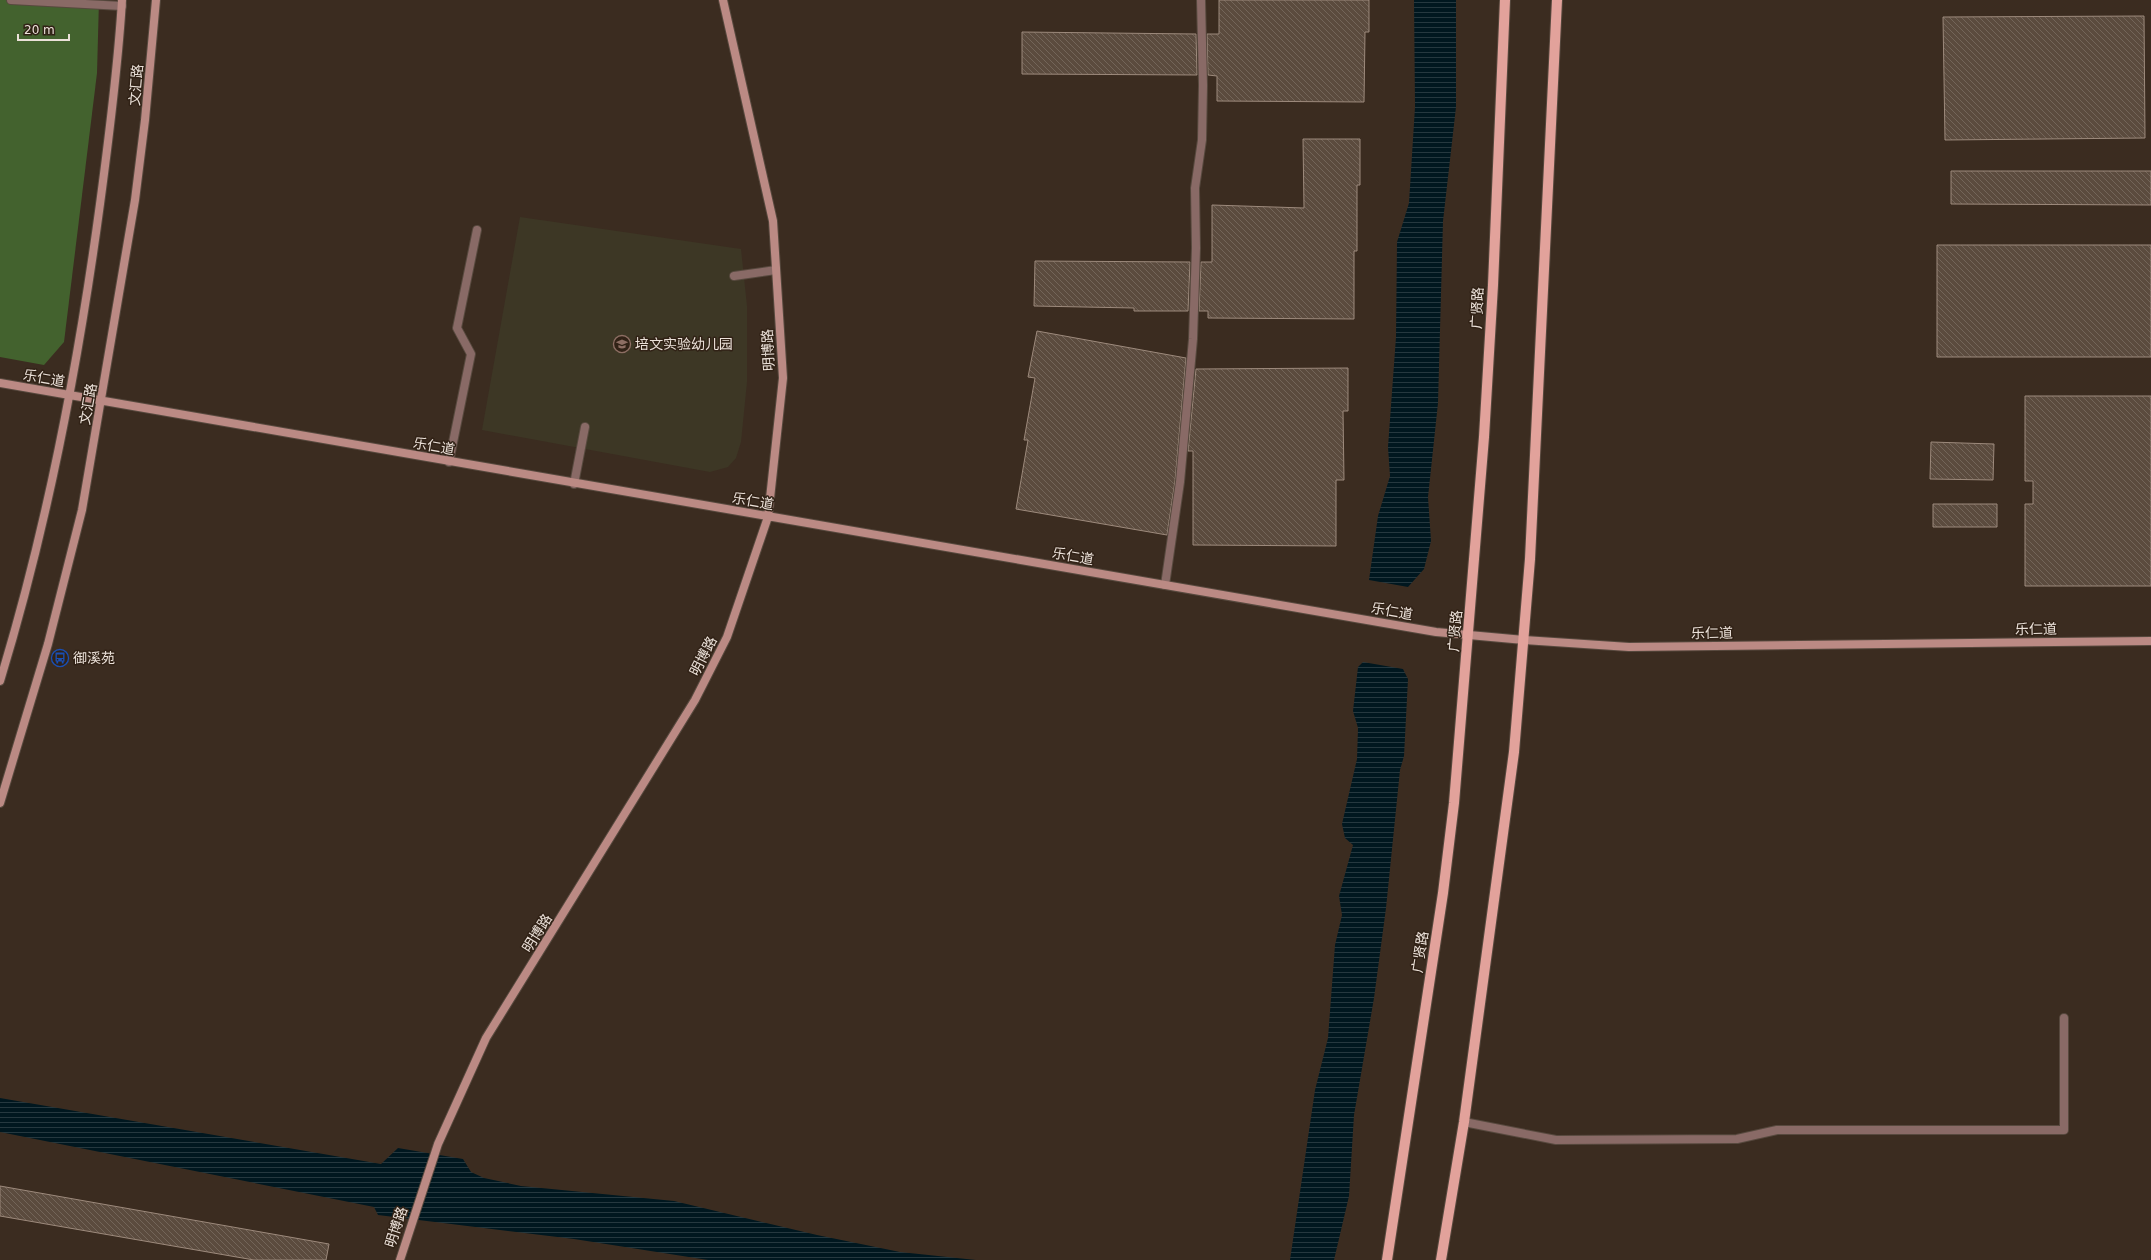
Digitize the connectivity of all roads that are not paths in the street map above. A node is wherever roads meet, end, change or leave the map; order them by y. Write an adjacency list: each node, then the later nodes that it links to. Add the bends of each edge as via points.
1 (11, 0): 7 (street)
2 (156, 0): 13 (street, 文汇路, via 135,200)
3 (723, 0): 9 (street, 明博路, via 773,221)
4 (1201, 0): 18 (street, via 1202,140 1194,188 1196,248 1193,339 1180,482)
5 (1505, 0): 19 (main road, 广贤路, via 1492,292)
6 (1557, 0): 20 (main road)
7 (122, 3): 12 (street, 文汇路, via 99,212)
8 (476, 230): 15 (street, via 457,328 471,354)
9 (776, 270): 10 (street); 17 (street, 明博路, via 783,378)
10 (734, 276)
11 (0, 383): 12 (street, 乐仁道)
12 (70, 395): 13 (street, 乐仁道); 22 (street, 文汇路, via 50,500)
13 (102, 401): 15 (street, 乐仁道); 23 (street, 文汇路, via 78,525 48,644)
14 (585, 427): 16 (street)
15 (449, 462): 16 (street, 乐仁道)
16 (574, 484): 17 (street, 乐仁道)
17 (768, 517): 18 (street, 乐仁道); 26 (street, 明博路, via 727,637 695,700 486,1038 438,1144)
18 (1165, 585): 19 (street, 乐仁道)
19 (1469, 636): 20 (street, 乐仁道); 27 (main road, 广贤路, via 1443,893)
20 (1524, 640): 21 (street, 乐仁道, via 1629,647); 25 (main road, via 1514,752)
21 (2151, 641)
22 (0, 681)
23 (0, 803)
24 (2064, 1018): 25 (street, via 2064,1130 1777,1130 1737,1139 1556,1140)
25 (1464, 1122): 28 (main road)
26 (400, 1260)
27 (1387, 1260)
28 (1441, 1260)

